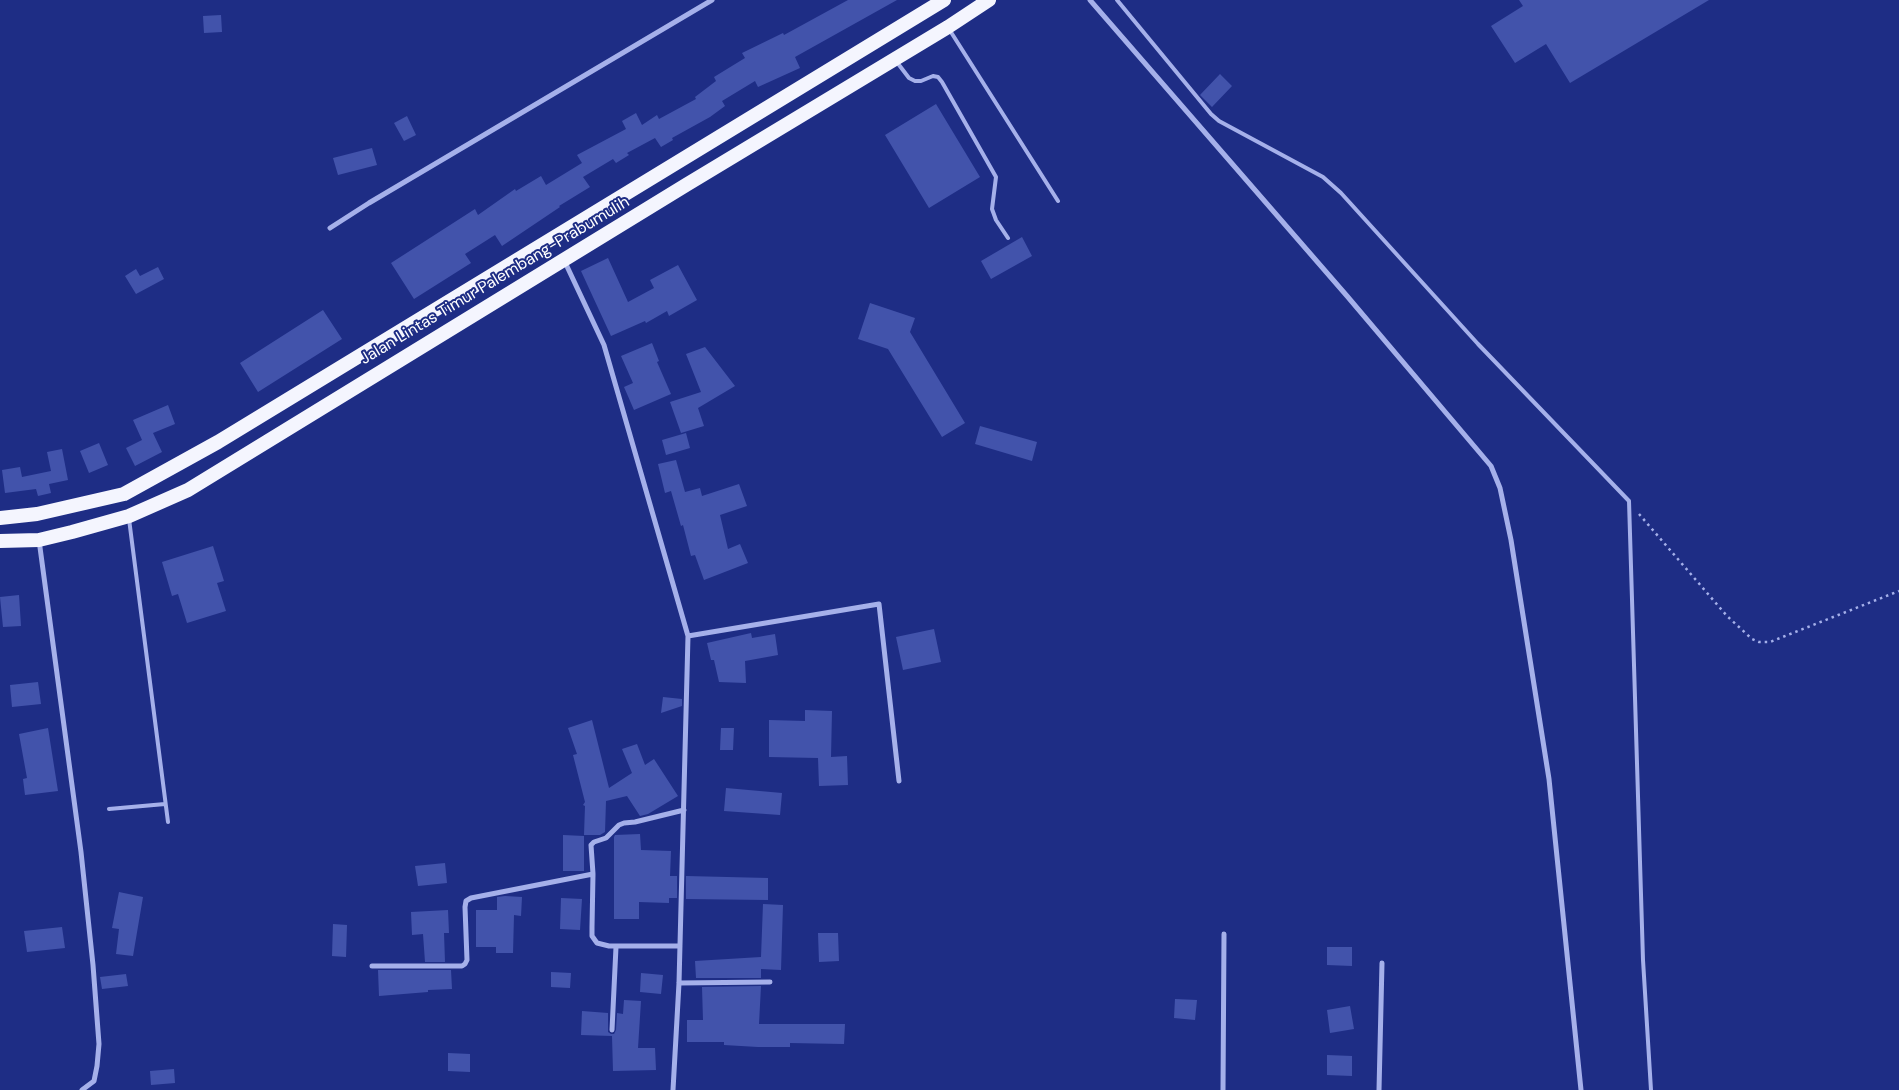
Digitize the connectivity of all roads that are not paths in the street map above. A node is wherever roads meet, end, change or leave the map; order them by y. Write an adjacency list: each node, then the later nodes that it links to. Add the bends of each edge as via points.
1 (712, 0): 9 (street)
2 (944, 0): 13 (highway, Jalan Lintas Timur Palembang-Prabumulih, via 218,442 124,494 37,514)
3 (989, 0): 6 (highway, Jalan Lintas Timur Palembang-Prabumulih)
4 (1090, 0): 35 (street, via 1491,466 1500,488 1511,540 1549,779)
5 (1117, 0): 36 (lane, via 1219,121 1323,177 1342,193 1478,344 1628,501 1643,960)
6 (948, 27): 7 (highway, Jalan Lintas Timur Palembang-Prabumulih); 8 (lane)
7 (895, 59): 10 (lane, via 915,81 933,76 942,82 996,177 992,209); 11 (highway, Jalan Lintas Timur Palembang-Prabumulih)
8 (1058, 201)
9 (330, 228)
10 (1008, 238)
11 (564, 260): 12 (highway, Jalan Lintas Timur Palembang-Prabumulih, via 188,490); 16 (street, via 604,345)
12 (129, 516): 14 (highway, Jalan Lintas Timur Palembang-Prabumulih); 18 (lane)
13 (0, 518)
14 (39, 540): 15 (highway, Jalan Lintas Timur Palembang-Prabumulih); 31 (street, via 93,965 99,1044 94,1081)
15 (0, 541)
16 (688, 636): 17 (street, via 878,604); 20 (street)
17 (899, 781)
18 (165, 804): 19 (lane); 21 (lane)
19 (109, 809)
20 (684, 810): 22 (street, via 624,823 606,838 594,842 591,845); 25 (street)
21 (168, 822)
22 (593, 874): 24 (street, via 592,936 596,943); 27 (street, via 466,901 467,960 462,966)
23 (1224, 934): 33 (street)
24 (616, 946): 25 (street); 30 (street)
25 (680, 946): 29 (street)
26 (1382, 963): 34 (street)
27 (372, 966)
28 (770, 982): 29 (street)
29 (679, 983): 32 (street)
30 (612, 1030)
31 (82, 1090)
32 (674, 1090)
33 (1223, 1090)
34 (1378, 1090)
35 (1581, 1090)
36 (1651, 1090)

